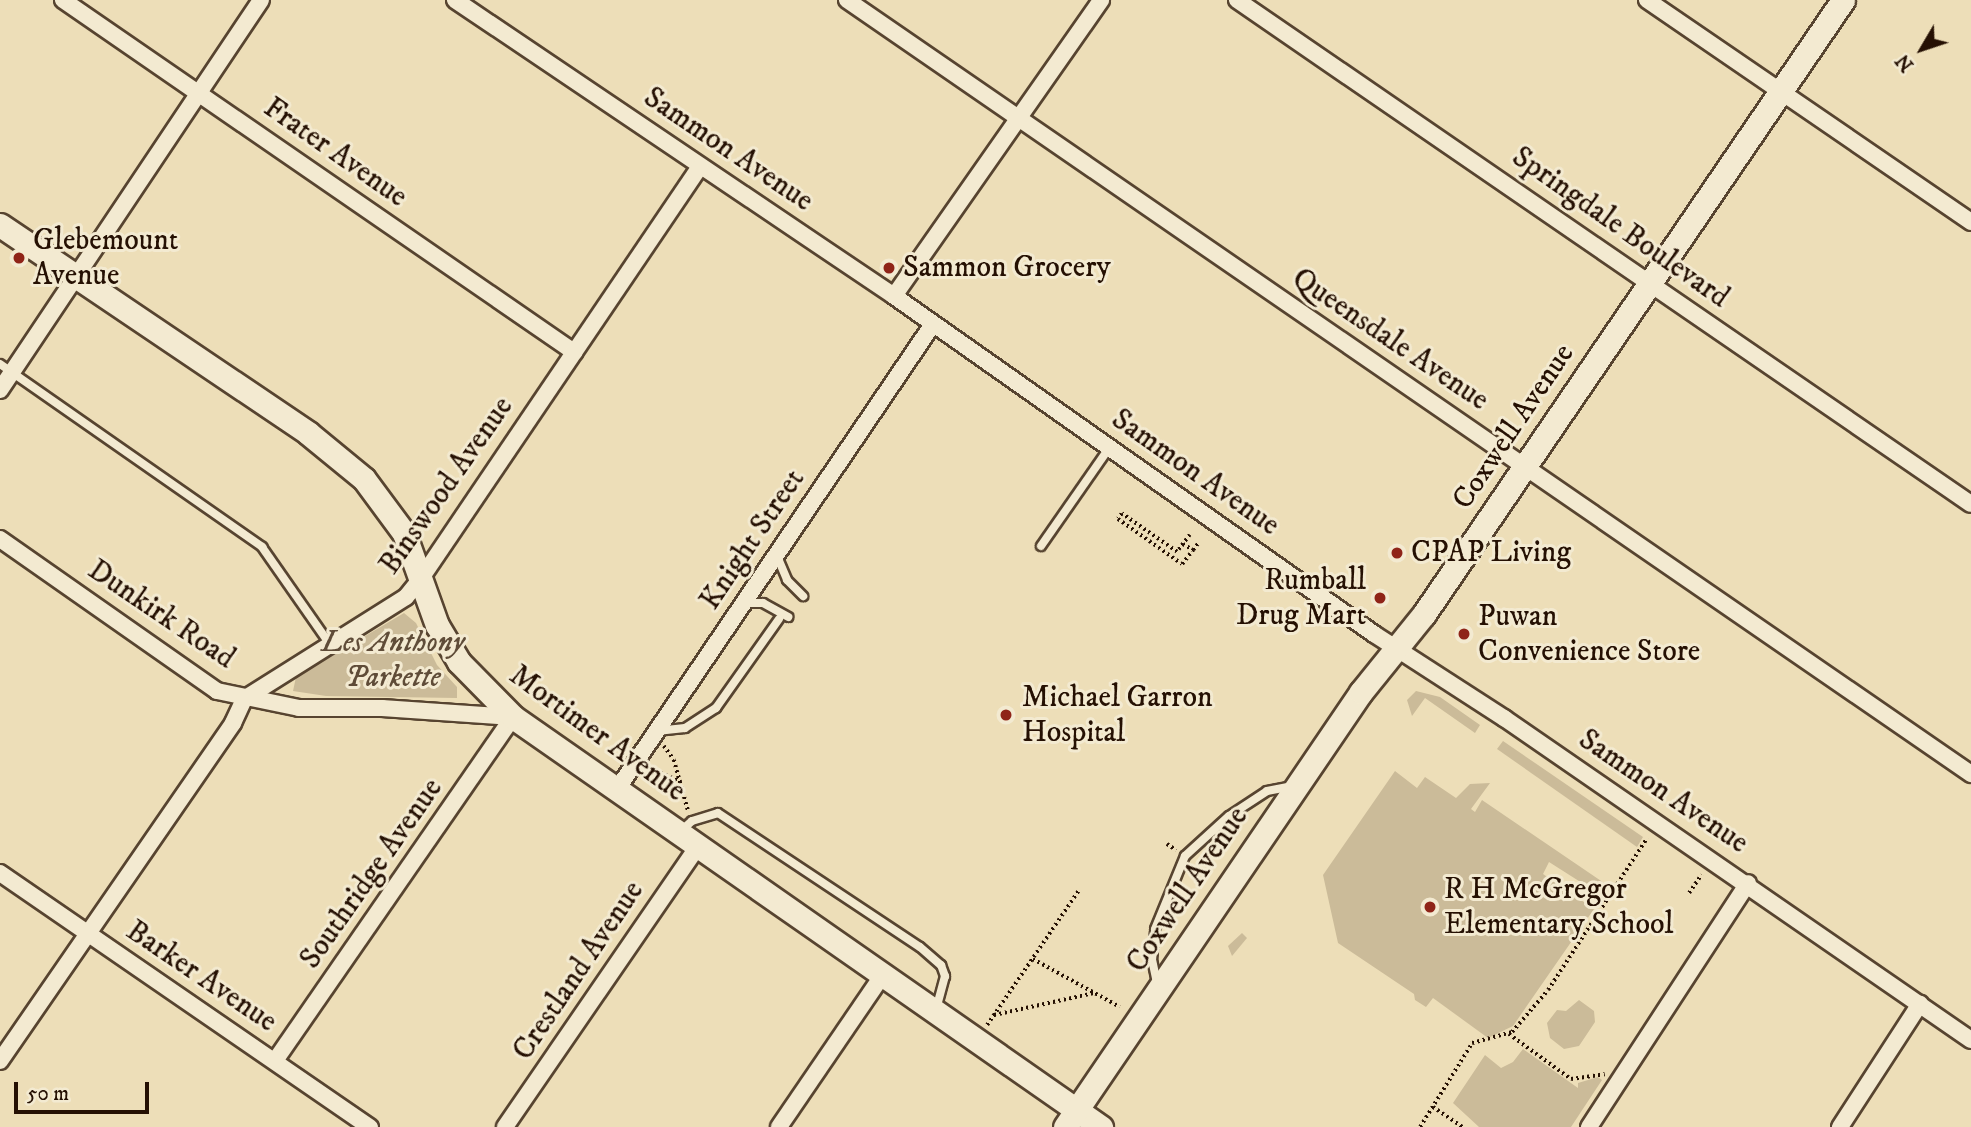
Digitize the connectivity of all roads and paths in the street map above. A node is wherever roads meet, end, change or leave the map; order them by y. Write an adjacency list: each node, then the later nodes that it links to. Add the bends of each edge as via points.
1 (63, 0): 10 (street, Frater Avenue)
2 (261, 0): 10 (street)
3 (455, 0): 12 (street, Sammon Avenue)
4 (847, 0): 11 (street, Queensdale Avenue)
5 (1101, 0): 11 (street)
6 (1237, 0): 16 (street, Springdale Boulevard)
7 (1647, 0): 9 (street)
8 (1843, 0): 9 (street, Coxwell Avenue)
9 (1781, 91): 13 (street); 16 (street, Coxwell Avenue)
10 (199, 93): 15 (street); 19 (street, Frater Avenue)
11 (1019, 119): 17 (street); 23 (street, Queensdale Avenue)
12 (700, 166): 17 (street, Sammon Avenue); 19 (street, Binswood Avenue)
13 (1971, 222)
14 (0, 225): 15 (street, Mortimer Avenue)
15 (77, 278): 20 (street); 32 (street, Mortimer Avenue, via 308,433 355,471 404,533)
16 (1651, 284): 23 (street, Coxwell Avenue); 24 (street, Springdale Boulevard)
17 (894, 296): 18 (street, Sammon Avenue)
18 (933, 324): 22 (street, Sammon Avenue); 31 (street, Knight Street)
19 (575, 352): 32 (street, Binswood Avenue)
20 (6, 369): 21 (street); 37 (lane, via 262,547 279,565)
21 (0, 390)
22 (1110, 447): 29 (lane); 38 (street, Sammon Avenue)
23 (1524, 467): 38 (street, Coxwell Avenue, via 1424,614); 43 (street, Queensdale Avenue)
24 (1971, 504)
25 (1190, 535): 28 (path)
26 (0, 540): 39 (street, Dunkirk Road, via 217,691)
27 (1199, 542): 30 (path)
28 (1183, 544): 30 (path); 30 (path, via 1177,552 1122,514 1118,519 1178,563)
29 (1041, 546)
30 (1193, 550)
31 (777, 555): 33 (lane, via 787,580); 34 (street, Knight Street)
32 (422, 577): 37 (street, Binswood Avenue, via 406,597); 40 (street, Mortimer Avenue, via 437,625 459,662)
33 (803, 596)
34 (744, 603): 35 (lane, via 763,603); 41 (street, Knight Street)
35 (788, 617)
36 (779, 619): 41 (lane, via 716,708)
37 (329, 643): 39 (street, Binswood Avenue)
38 (1396, 647): 45 (street, Coxwell Avenue); 52 (street, Sammon Avenue)
39 (244, 699): 40 (street, Dunkirk Road, via 299,708); 55 (street, Binswood Avenue, via 233,723)
40 (513, 717): 46 (street, Mortimer Avenue); 67 (street, Southridge Avenue)
41 (660, 738): 44 (path); 46 (street, Knight Street)
42 (648, 767): 44 (path)
43 (1971, 774)
44 (681, 782): 47 (path)
45 (1298, 785): 58 (street, Coxwell Avenue); 58 (lane, via 1267,791 1229,816 1185,856 1156,929 1152,960)
46 (618, 788): 47 (street, Mortimer Avenue)
47 (684, 826): 49 (street, Mortimer Avenue); 62 (lane, via 718,813 920,947 941,965 945,976)
48 (1647, 838): 65 (path, via 1548,990)
49 (698, 846): 57 (street, Mortimer Avenue); 73 (street, Crestland Avenue)
50 (0, 873): 55 (street, Barker Avenue)
51 (1701, 875): 54 (path)
52 (1748, 883): 60 (street, Sammon Avenue); 78 (street)
53 (1079, 890): 56 (path)
54 (1689, 892)
55 (88, 934): 67 (street, Barker Avenue); 68 (street, Binswood Avenue)
56 (1033, 959): 59 (path); 63 (path)
57 (882, 976): 62 (street, Mortimer Avenue); 74 (street)
58 (1158, 989): 71 (street, Coxwell Avenue)
59 (1094, 993): 61 (path); 63 (path)
60 (1920, 1003): 66 (street, Sammon Avenue); 79 (street)
61 (1120, 1007)
62 (935, 1012): 71 (street, Mortimer Avenue)
63 (993, 1015): 64 (path)
64 (987, 1025)
65 (1509, 1033): 69 (path, via 1571,1079); 70 (path, via 1472,1043 1433,1099)
66 (1971, 1040)
67 (275, 1061): 72 (street, Barker Avenue)
68 (0, 1062)
69 (1610, 1075)
70 (1433, 1107): 76 (path); 77 (path)
71 (1071, 1118): 75 (street, Mortimer Avenue)
72 (370, 1127)
73 (505, 1127)
74 (779, 1127)
75 (1101, 1127)
76 (1420, 1127)
77 (1463, 1127)
78 (1589, 1127)
79 (1840, 1127)

